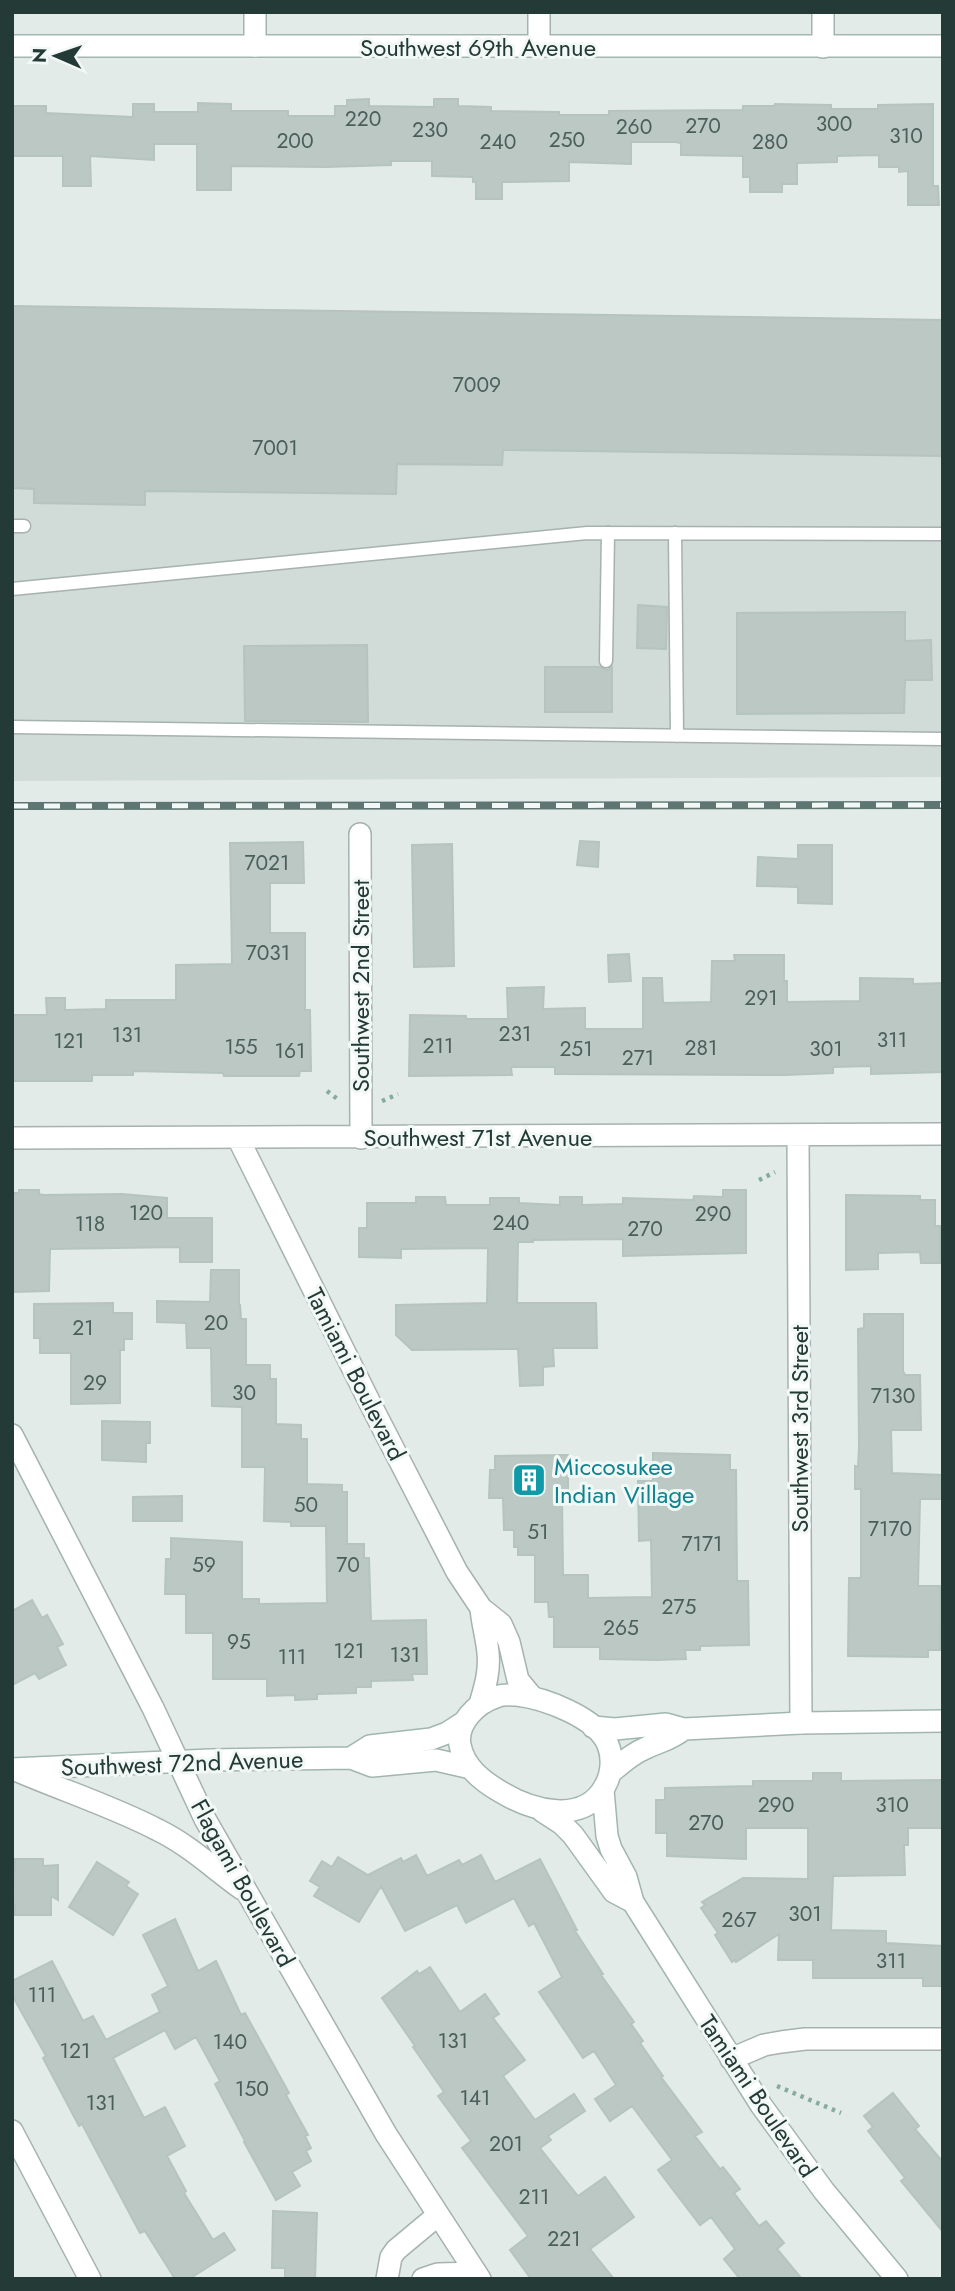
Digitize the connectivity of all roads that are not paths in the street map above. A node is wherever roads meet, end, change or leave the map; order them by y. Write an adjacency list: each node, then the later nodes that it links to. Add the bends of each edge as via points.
1 (255, 12): 5 (street)
2 (539, 12): 7 (street)
3 (823, 12): 8 (street)
4 (12, 46): 5 (street, Southwest 69th Avenue)
5 (256, 46): 7 (street, Southwest 69th Avenue)
6 (943, 46): 8 (street, Southwest 69th Avenue)
7 (539, 47): 8 (street, Southwest 69th Avenue)
8 (824, 47)
9 (608, 533): 10 (lane); 12 (lane); 13 (lane)
10 (675, 533): 11 (lane); 15 (lane)
11 (943, 534)
12 (12, 589)
13 (606, 662)
14 (12, 727): 15 (lane)
15 (677, 736): 16 (lane)
16 (943, 739)
17 (360, 834): 22 (street, Southwest 2nd Street)
18 (943, 1134): 19 (street, Southwest 71st Avenue)
19 (798, 1136): 22 (street, Southwest 71st Avenue); 29 (street, Southwest 3rd Street)
20 (12, 1138): 21 (street, Southwest 71st Avenue)
21 (238, 1138): 22 (street, Southwest 71st Avenue); 24 (street, Tamiami Boulevard, via 457,1572)
22 (361, 1138)
23 (12, 1435): 33 (street, Flagami Boulevard)
24 (481, 1608): 25 (street, Tamiami Boulevard, via 502,1624 518,1680); 26 (street, Tamiami Boulevard, via 488,1666)
25 (532, 1697): 26 (street, via 498,1696); 30 (street)
26 (480, 1704): 28 (street)
27 (943, 1721): 29 (street)
28 (464, 1722): 32 (street, Southwest 72nd Avenue, via 431,1739 370,1746); 34 (street, via 461,1747)
29 (801, 1723): 31 (street)
30 (593, 1727): 31 (street, via 666,1724); 36 (street, via 608,1745)
31 (684, 1729): 36 (street, via 627,1758)
32 (351, 1758): 33 (street, Southwest 72nd Avenue); 34 (street, Southwest 72nd Avenue, via 372,1766 436,1760)
33 (179, 1762): 35 (street, Southwest 72nd Avenue); 38 (street, Flagami Boulevard)
34 (471, 1768): 37 (street, via 503,1794)
35 (13, 1769): 38 (street, via 158,1830)
36 (607, 1781): 37 (street, via 589,1805 559,1812); 39 (street, Tamiami Boulevard, via 607,1836)
37 (537, 1807): 39 (street, Tamiami Boulevard, via 573,1835 614,1892)
38 (247, 1892): 43 (street, Flagami Boulevard, via 386,2134)
39 (633, 1902): 41 (street, Tamiami Boulevard)
40 (943, 2039): 41 (street, via 805,2039 764,2045)
41 (730, 2059): 48 (street, Tamiami Boulevard, via 824,2191)
42 (12, 2131): 45 (street)
43 (438, 2215): 44 (street, Flagami Boulevard); 46 (street, via 396,2250)
44 (478, 2276): 47 (street, via 438,2274)
45 (90, 2279)
46 (387, 2279)
47 (423, 2279)
48 (897, 2279)

